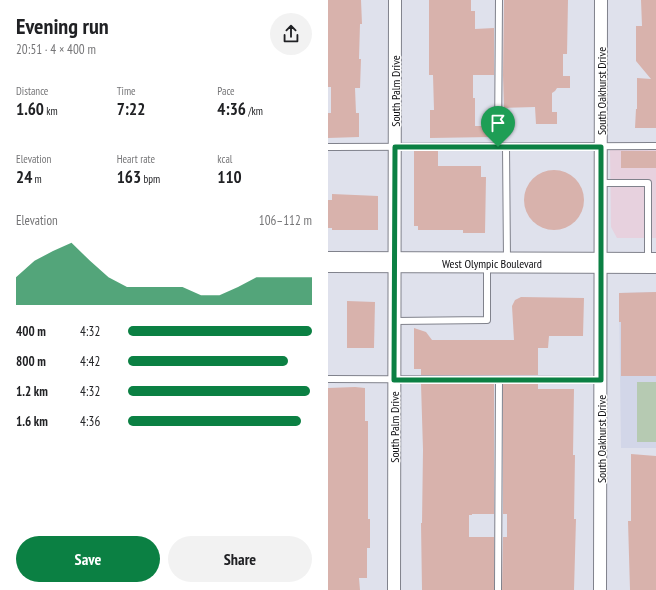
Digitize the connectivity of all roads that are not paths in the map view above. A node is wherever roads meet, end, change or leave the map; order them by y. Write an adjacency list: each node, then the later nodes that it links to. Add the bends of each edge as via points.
1 (395, 0): 6 (street, South Palm Drive)
2 (499, 0): 7 (lane)
3 (601, 0): 9 (street, South Oakhurst Drive)
4 (656, 146): 9 (lane)
5 (328, 147): 6 (lane)
6 (395, 147): 7 (lane); 12 (street, South Palm Drive)
7 (498, 147): 8 (lane)
8 (506, 147): 9 (lane); 14 (lane)
9 (601, 147): 10 (street, South Oakhurst Drive)
10 (601, 183): 15 (street, South Oakhurst Drive); 16 (lane, via 648,183)
11 (328, 262): 12 (main road, West Olympic Boulevard)
12 (394, 262): 13 (main road, West Olympic Boulevard); 17 (street, South Palm Drive)
13 (487, 263): 14 (main road, West Olympic Boulevard); 17 (lane, via 487,320)
14 (507, 263): 15 (main road, West Olympic Boulevard)
15 (601, 263): 16 (main road, West Olympic Boulevard); 21 (street, South Oakhurst Drive)
16 (652, 263)
17 (394, 321): 19 (street, South Palm Drive)
18 (328, 380): 19 (lane)
19 (394, 380): 20 (lane); 22 (street, South Palm Drive)
20 (498, 380): 21 (lane); 23 (lane)
21 (601, 380): 24 (street, South Oakhurst Drive)
22 (394, 590)
23 (498, 590)
24 (600, 590)

